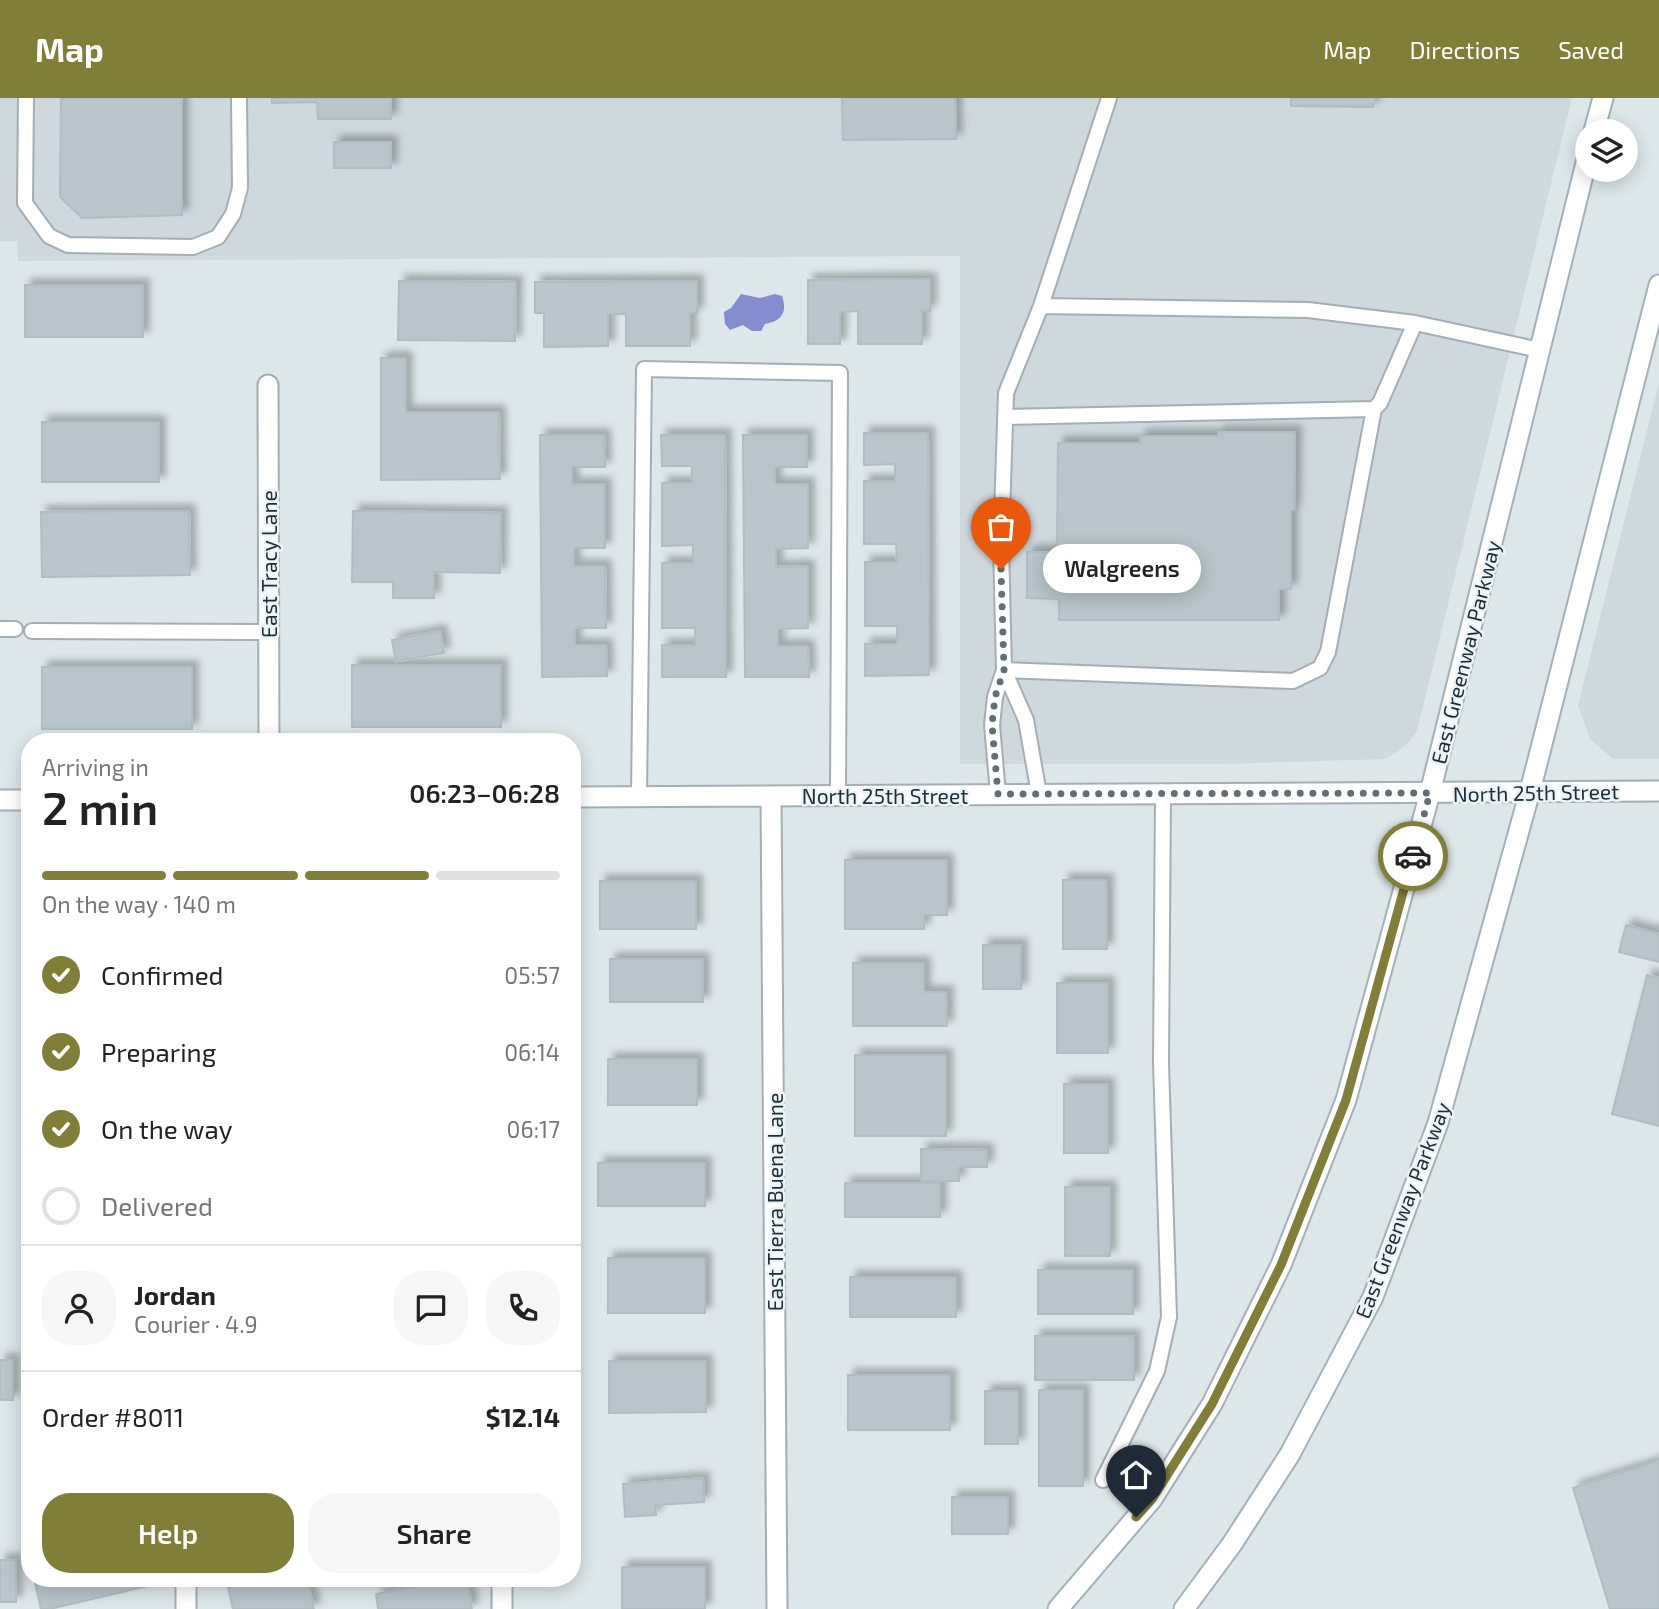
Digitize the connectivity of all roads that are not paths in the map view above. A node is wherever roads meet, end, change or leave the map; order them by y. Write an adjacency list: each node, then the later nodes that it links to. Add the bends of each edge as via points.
1 (26, 98): 2 (lane, via 25,203 49,236 68,245 193,247 218,237 233,214 240,188)
2 (239, 98)
3 (1109, 98): 8 (lane)
4 (1603, 98): 5 (main road)
5 (1597, 119)
6 (1581, 182): 10 (main road, East Greenway Parkway)
7 (1659, 285): 18 (main road, East Greenway Parkway)
8 (1041, 306): 9 (lane, via 1308,310); 13 (lane, via 1006,393)
9 (1415, 323): 10 (lane); 12 (lane)
10 (1539, 350): 20 (main road, East Greenway Parkway)
11 (268, 385): 15 (main road, East Tracy Lane)
12 (1374, 409): 13 (lane); 16 (lane, via 1328,652 1320,668 1293,681)
13 (1005, 417): 16 (lane)
14 (32, 631): 15 (lane)
15 (269, 632): 17 (main road, East Tracy Lane)
16 (1004, 670): 21 (lane, via 992,725); 22 (lane, via 1026,720)
17 (269, 733)
18 (1530, 791): 19 (main road, North 25th Street); 20 (main road, North 25th Street); 37 (main road, East Greenway Parkway, via 1438,1123 1373,1297 1290,1454)
19 (1659, 791)
20 (1430, 793): 23 (main road, North 25th Street); 36 (main road, East Greenway Parkway, via 1346,1100 1281,1265 1212,1404 1152,1499)
21 (998, 794): 22 (main road, North 25th Street); 24 (main road, North 25th Street)
22 (1040, 794): 23 (main road, North 25th Street)
23 (1163, 794): 30 (lane, via 1161,1062 1169,1317 1157,1371)
24 (838, 795): 25 (lane, via 840,373 644,369); 26 (main road, North 25th Street)
25 (639, 796): 26 (main road, North 25th Street); 27 (main road, North 25th Street)
26 (771, 796): 35 (main road, East Tierra Buena Lane)
27 (581, 797)
28 (0, 800): 29 (main road)
29 (21, 800)
30 (1103, 1480)
31 (186, 1587): 33 (main road)
32 (502, 1587): 34 (main road)
33 (187, 1609)
34 (502, 1609)
35 (777, 1609)
36 (1058, 1609)
37 (1184, 1609)

